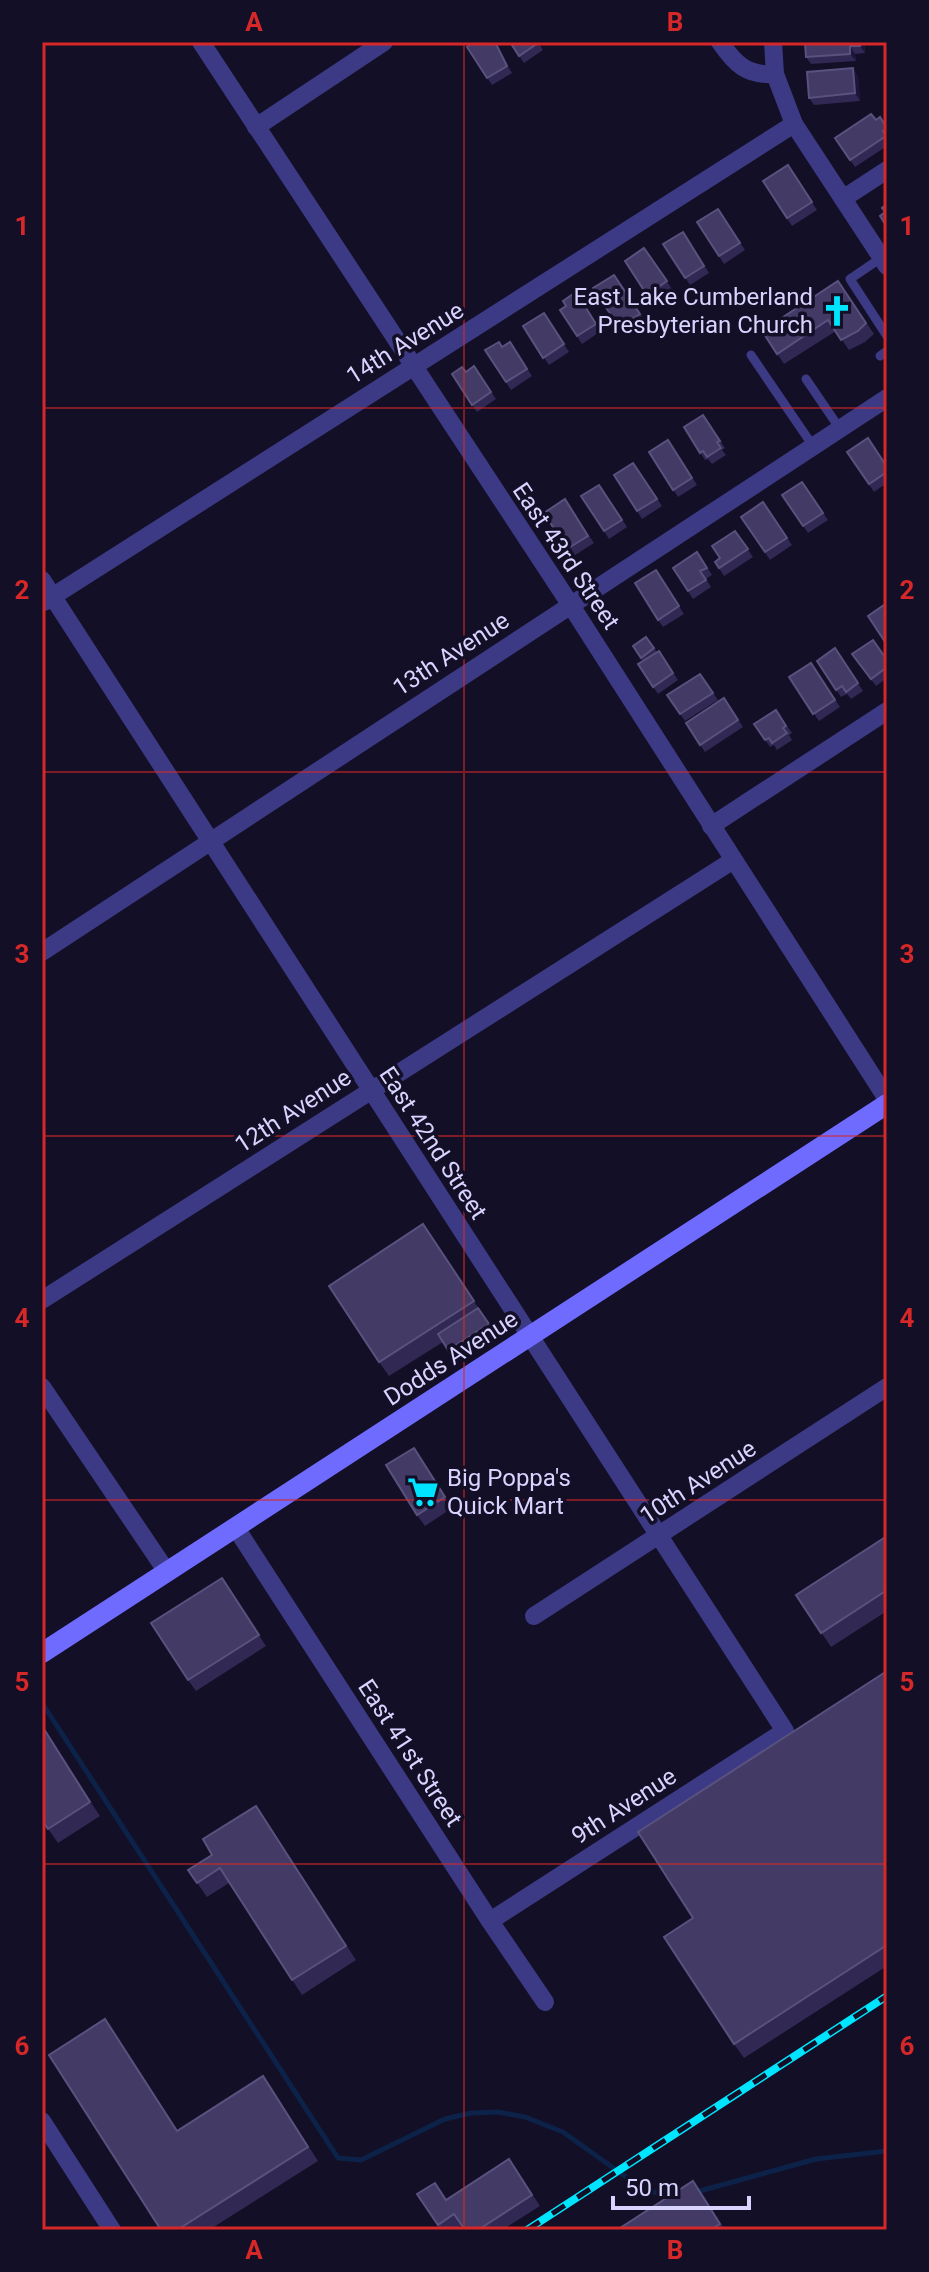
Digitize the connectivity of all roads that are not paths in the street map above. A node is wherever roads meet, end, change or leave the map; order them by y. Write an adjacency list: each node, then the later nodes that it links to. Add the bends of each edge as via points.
1 (201, 42): 7 (street, East 43rd Street)
2 (384, 42): 7 (street)
3 (720, 42): 5 (street, via 744,70)
4 (773, 42): 5 (street)
5 (775, 74): 6 (street)
6 (794, 124): 9 (street); 13 (street, 14th Avenue)
7 (256, 127): 13 (street, East 43rd Street)
8 (887, 170): 9 (street)
9 (844, 198): 10 (street)
10 (884, 262): 11 (lane, via 850,279)
11 (887, 336)
12 (751, 355): 17 (lane)
13 (412, 367): 18 (street, 14th Avenue); 19 (street, East 43rd Street)
14 (806, 379): 16 (lane)
15 (887, 398): 16 (street, 13th Avenue)
16 (840, 429): 17 (street, 13th Avenue)
17 (813, 446): 19 (street, 13th Avenue)
18 (45, 593): 22 (street, East 42nd Street)
19 (570, 604): 21 (street, East 43rd Street); 22 (street, 13th Avenue)
20 (887, 711): 21 (street)
21 (711, 826): 23 (street, East 43rd Street)
22 (210, 842): 24 (street, 13th Avenue); 25 (street, East 42nd Street)
23 (732, 861): 25 (street, 12th Avenue); 26 (street, East 43rd Street)
24 (42, 952)
25 (369, 1090): 27 (street, 12th Avenue); 28 (street, East 42nd Street)
26 (887, 1101): 28 (street, Dodds Avenue)
27 (42, 1300)
28 (531, 1337): 31 (street, Dodds Avenue); 32 (street, East 42nd Street)
29 (42, 1387): 33 (street)
30 (887, 1387): 32 (street, 10th Avenue)
31 (236, 1528): 33 (street, Dodds Avenue); 37 (street, East 41st Street)
32 (658, 1536): 34 (street, 10th Avenue); 36 (street, East 42nd Street)
33 (167, 1572): 35 (street, Dodds Avenue)
34 (534, 1616)
35 (42, 1653)
36 (785, 1731): 37 (street, 9th Avenue)
37 (490, 1921): 38 (street, East 41st Street)
38 (545, 2002)
39 (42, 2121): 40 (street)
40 (112, 2230)

